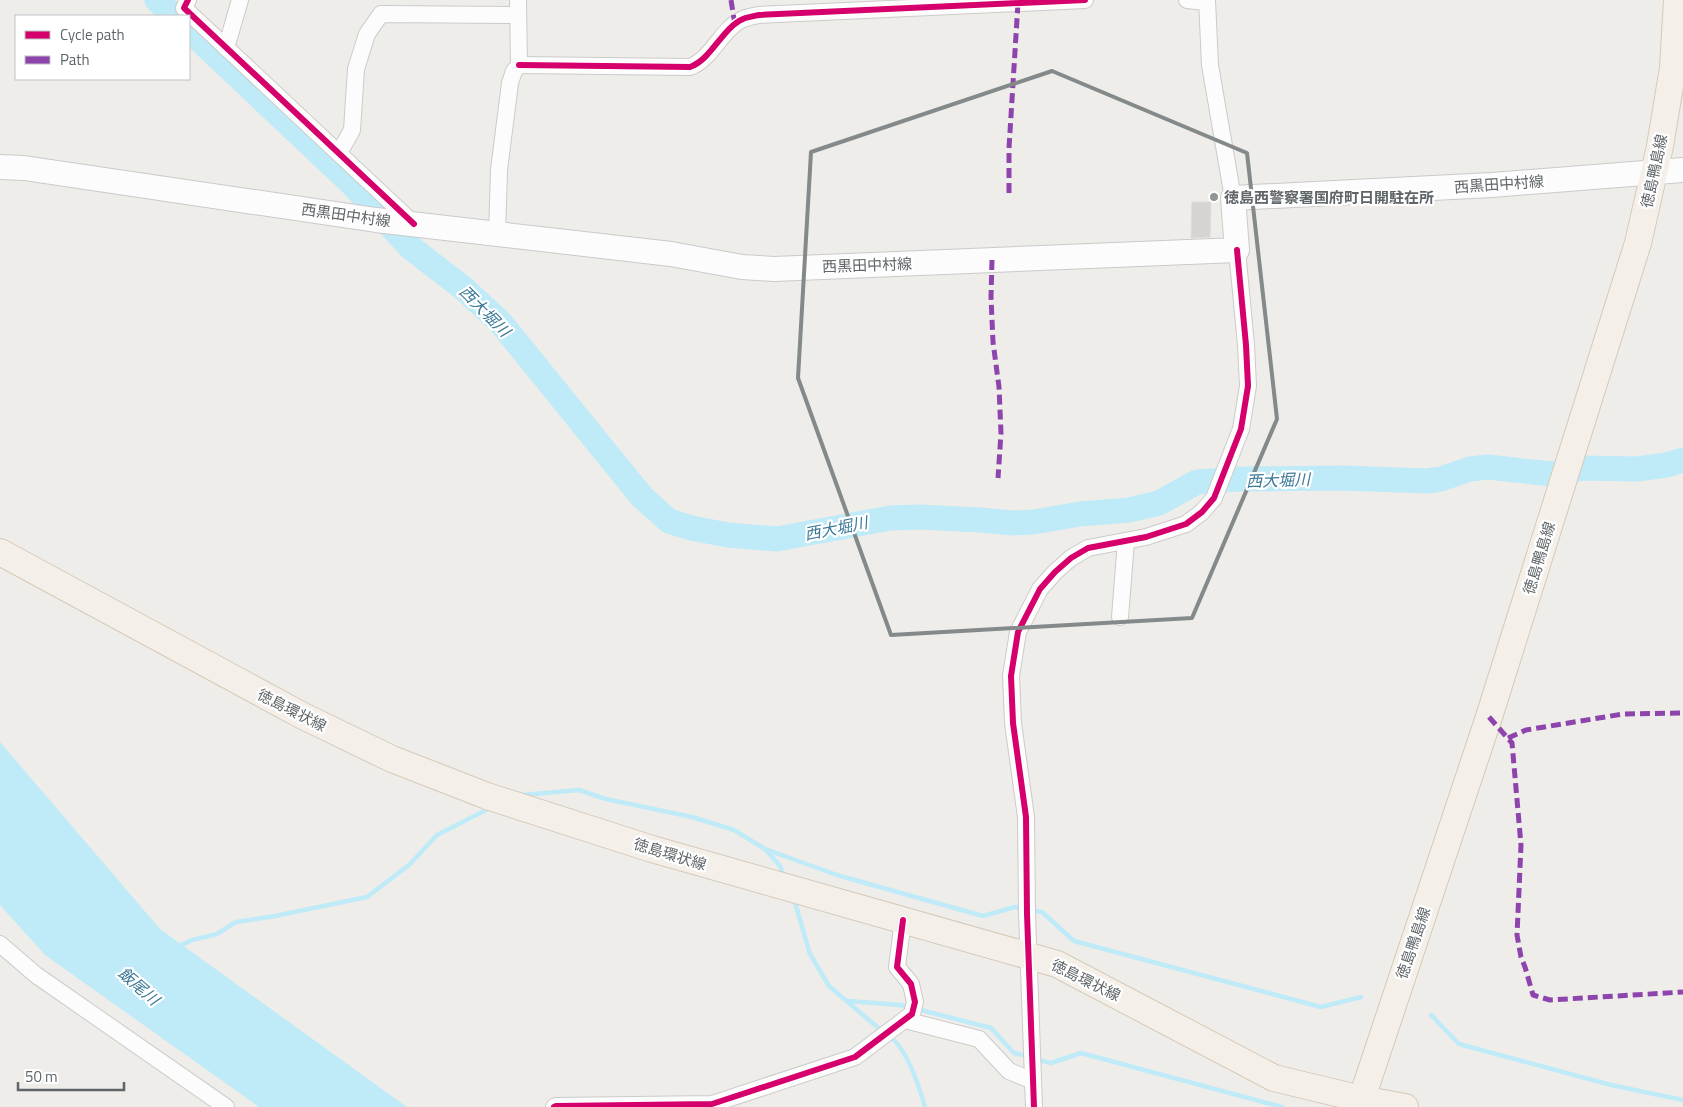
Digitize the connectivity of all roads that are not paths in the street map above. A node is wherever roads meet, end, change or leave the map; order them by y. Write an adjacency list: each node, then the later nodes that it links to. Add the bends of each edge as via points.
1 (188, 0): 8 (street, via 184,8)
2 (240, 0): 8 (street)
3 (1085, 0): 9 (street, via 759,15 742,19 698,64 690,67)
4 (1187, 0): 6 (street)
5 (1677, 0): 13 (main road, 徳島鴨島線, via 1673,68)
6 (1207, 1): 14 (street, via 1210,65)
7 (518, 8): 9 (street); 10 (street, via 381,14 367,34 356,69 352,130)
8 (226, 48): 10 (street)
9 (519, 65): 16 (street, via 510,83 499,170)
10 (339, 153): 15 (street)
11 (0, 167): 15 (main road, 西黒田中村線)
12 (1683, 170): 13 (main road, 西黒田中村線)
13 (1655, 172): 14 (main road, 西黒田中村線, via 1492,185); 26 (main road, 徳島鴨島線, via 1638,243 1489,717)
14 (1233, 198): 17 (main road)
15 (396, 222): 16 (main road, 西黒田中村線)
16 (497, 234): 17 (main road, 西黒田中村線, via 774,269)
17 (1237, 250): 18 (street, via 1248,386 1241,429 1226,469 1214,498 1186,524)
18 (1126, 541): 20 (street); 23 (street, via 1088,548 1071,558 1040,589 1018,632 1011,676 1013,723 1026,817)
19 (0, 552): 21 (main road, 徳島環状線, via 303,716 392,759 487,796 652,850)
20 (1120, 617)
21 (903, 920): 23 (main road, 徳島環状線); 24 (street, via 897,967 912,984)
22 (0, 944): 27 (street, via 36,975)
23 (1030, 956): 25 (street); 26 (main road, 徳島環状線, via 1077,973 1274,1078)
24 (908, 1015): 25 (street, via 980,1039 1009,1071); 28 (street, via 855,1057 712,1104)
25 (1033, 1081): 29 (street)
26 (1360, 1103): 30 (main road, 徳島環状線); 31 (main road, 徳島環状線)
27 (226, 1107)
28 (554, 1107)
29 (1034, 1107)
30 (1389, 1107)
31 (1405, 1107)

